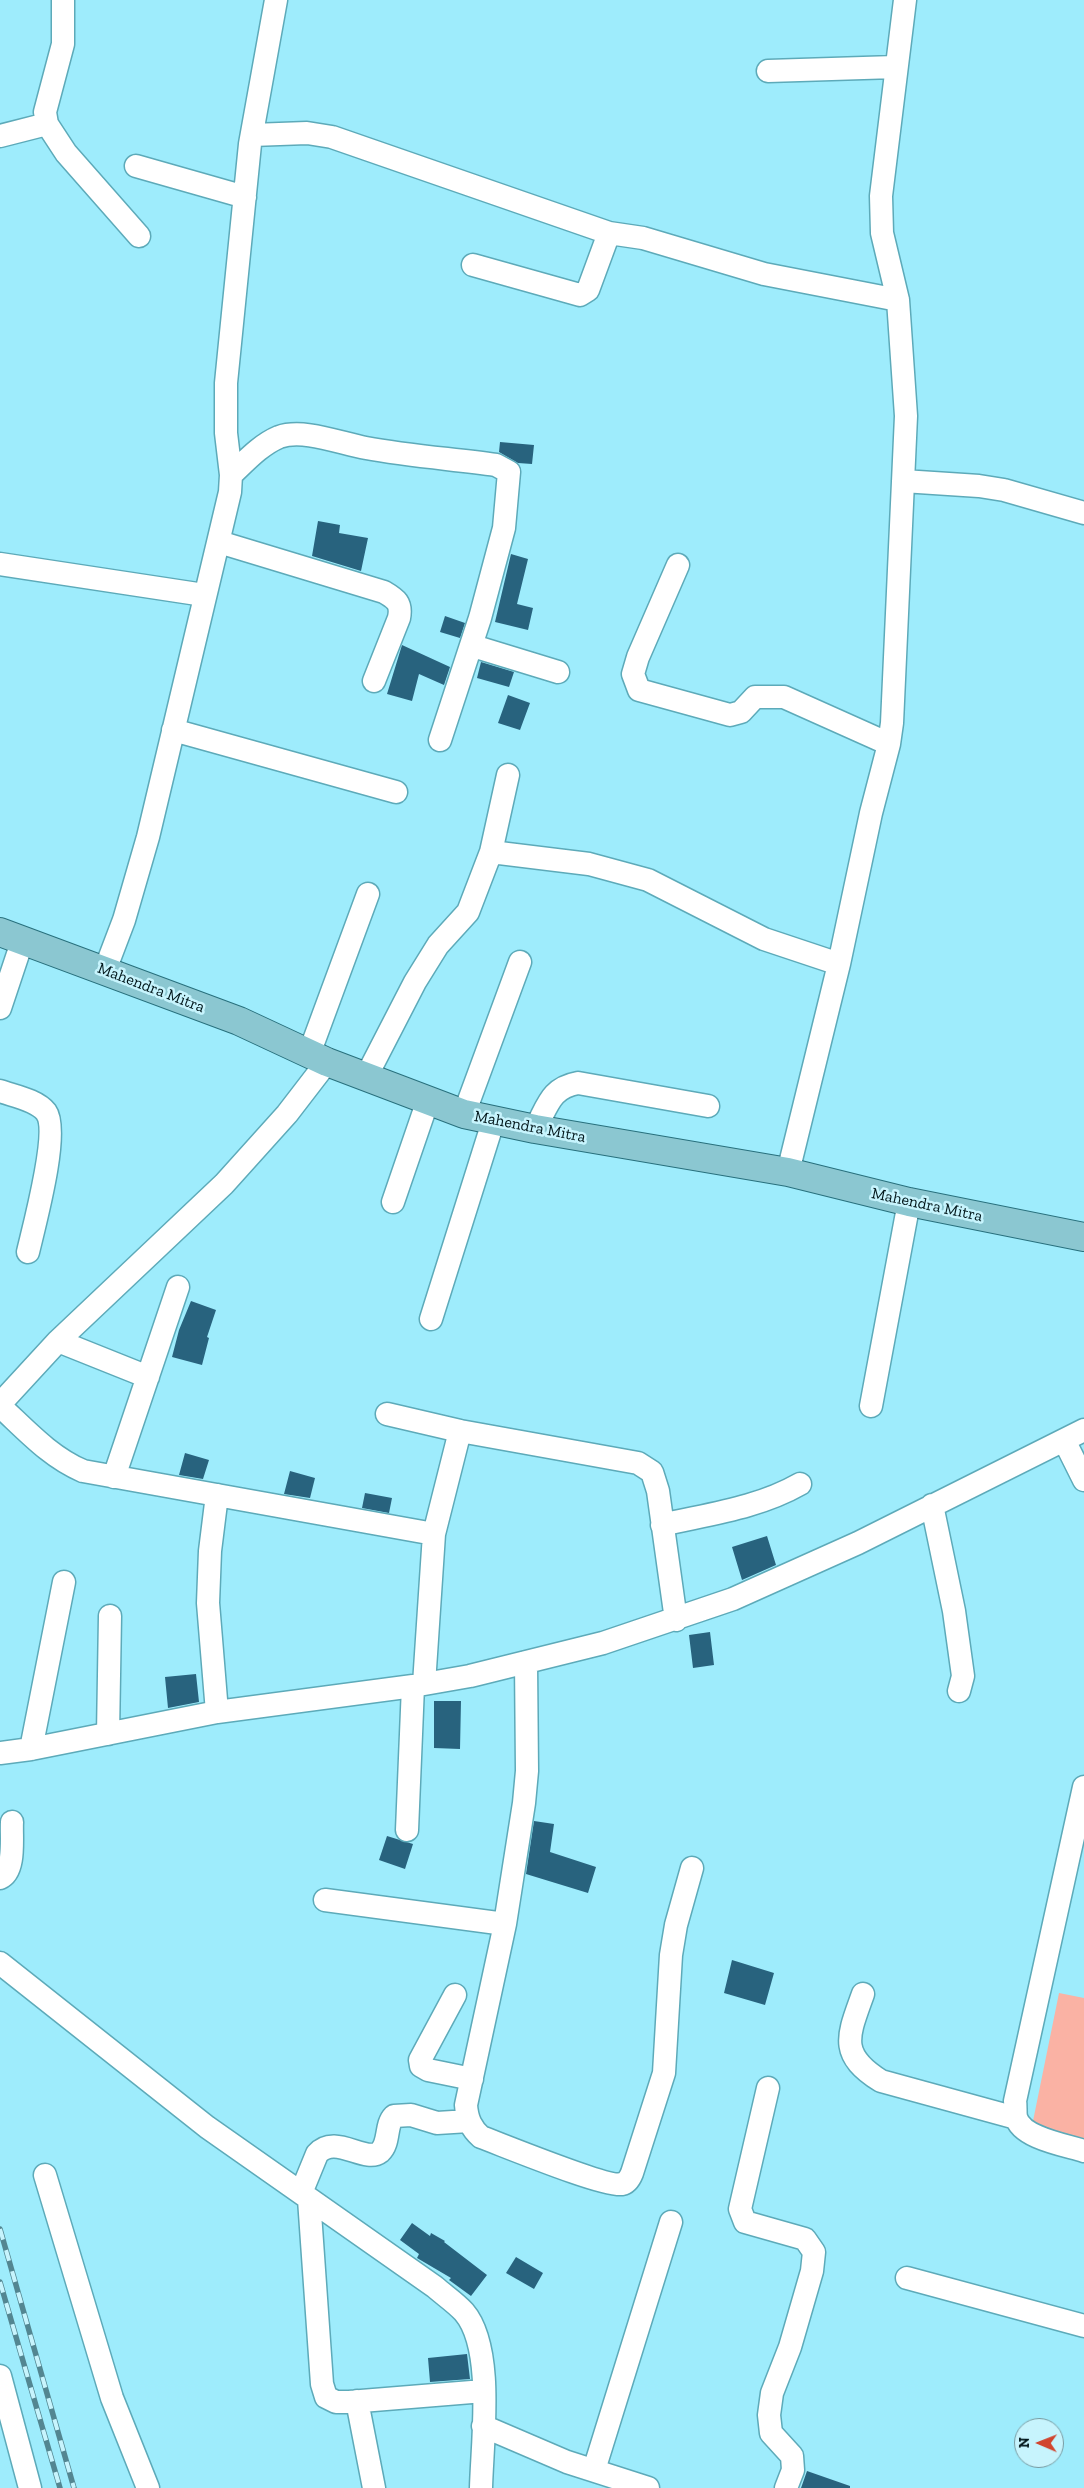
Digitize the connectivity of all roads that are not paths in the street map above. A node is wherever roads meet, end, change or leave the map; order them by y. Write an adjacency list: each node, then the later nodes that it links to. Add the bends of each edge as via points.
1 (63, 0): 6 (street, via 63,44 45,112)
2 (276, 0): 7 (street)
3 (905, 0): 4 (street)
4 (895, 67): 5 (street); 14 (street, via 881,196 882,233)
5 (768, 71)
6 (47, 124): 8 (street); 12 (street, via 66,153)
7 (252, 135): 10 (street); 11 (street, via 332,137)
8 (0, 136)
9 (136, 166): 10 (street)
10 (245, 197): 15 (street, via 226,383 226,432)
11 (609, 233): 13 (street, via 588,290 583,294); 14 (street, via 643,238 764,274)
12 (139, 236)
13 (473, 265)
14 (898, 300): 16 (street, via 906,416)
15 (231, 475): 18 (street); 22 (street, via 280,437 296,436 315,436 365,448 506,469 510,481 504,528)
16 (903, 481): 17 (street, via 987,487); 27 (street)
17 (1084, 513)
18 (219, 542): 21 (street); 24 (street, via 395,598 399,603 398,618)
19 (0, 564): 21 (street)
20 (678, 565): 27 (street, via 633,674 639,690 730,715 741,712 755,697 784,697)
21 (204, 595): 25 (street)
22 (473, 646): 23 (street); 26 (street)
23 (558, 672)
24 (374, 681)
25 (173, 730): 29 (street); 35 (street, via 138,876)
26 (440, 740)
27 (889, 744): 34 (street)
28 (508, 775): 30 (street)
29 (396, 792)
30 (491, 852): 34 (street, via 589,864 648,880 764,939); 38 (street, via 468,912 438,945 415,982)
31 (368, 894): 37 (street)
32 (11, 937): 35 (main road, Mahendra Mitra); 36 (street)
33 (520, 962): 42 (street)
34 (839, 964): 45 (street)
35 (105, 970): 37 (main road, Mahendra Mitra, via 240,1022)
36 (0, 1008)
37 (318, 1058): 38 (main road, Mahendra Mitra); 52 (street, via 287,1114 224,1184)
38 (366, 1077): 40 (main road, Mahendra Mitra)
39 (0, 1092): 49 (street, via 36,1104 46,1112 50,1122 50,1143)
40 (428, 1100): 42 (main road, Mahendra Mitra); 46 (street)
41 (708, 1106): 44 (street, via 578,1083 557,1090)
42 (464, 1114): 43 (main road, Mahendra Mitra)
43 (493, 1122): 44 (main road, Mahendra Mitra); 51 (street)
44 (535, 1129): 45 (main road, Mahendra Mitra)
45 (788, 1172): 47 (main road, Mahendra Mitra)
46 (392, 1202)
47 (909, 1202): 48 (main road, Mahendra Mitra); 55 (street)
48 (1084, 1237)
49 (28, 1252)
50 (178, 1287): 53 (street)
51 (431, 1319)
52 (58, 1341): 53 (street); 54 (street)
53 (148, 1377): 60 (street)
54 (0, 1405): 60 (street, via 66,1464)
55 (871, 1406)
56 (387, 1414): 58 (street)
57 (1084, 1430): 59 (street)
58 (460, 1431): 65 (street, via 638,1463 652,1472); 66 (street)
59 (1064, 1440): 61 (street); 64 (street)
60 (114, 1477): 63 (street)
61 (1084, 1480)
62 (800, 1484): 65 (street, via 754,1504)
63 (217, 1495): 66 (street); 73 (street, via 208,1603)
64 (932, 1505): 69 (street, via 858,1543 734,1599); 72 (street, via 955,1620 962,1676)
65 (662, 1524): 69 (street)
66 (434, 1534): 71 (street)
67 (64, 1582): 75 (street)
68 (110, 1616): 74 (street)
69 (676, 1620): 70 (street)
70 (526, 1662): 71 (street); 83 (street, via 528,1771)
71 (419, 1685): 73 (street); 79 (street)
72 (959, 1690)
73 (217, 1712): 74 (street)
74 (108, 1734): 75 (street)
75 (31, 1749): 76 (street)
76 (0, 1753)
77 (1084, 1787): 89 (street, via 1016,2101)
78 (12, 1822): 81 (street, via 10,1863 8,1871)
79 (407, 1830)
80 (692, 1868): 90 (street, via 671,1955 664,2073 627,2182 621,2185 599,2181 481,2137)
81 (0, 1878)
82 (326, 1900): 83 (street)
83 (505, 1924): 87 (street)
84 (0, 1963): 93 (street, via 188,2113)
85 (863, 1994): 89 (street, via 849,2034 849,2046 852,2055 869,2074 881,2081)
86 (455, 1995): 87 (street, via 420,2060 421,2066)
87 (472, 2079): 90 (street, via 466,2105)
88 (768, 2088): 107 (street, via 740,2209 746,2222 805,2239 814,2252 812,2271 772,2393 769,2415 770,2433 792,2456 793,2470)
89 (1016, 2118): 91 (street, via 1024,2130)
90 (469, 2121): 93 (street, via 437,2123 411,2115 394,2116 379,2152 372,2154 333,2146 321,2149)
91 (1084, 2151)
92 (45, 2175): 103 (street, via 112,2398)
93 (305, 2196): 98 (street, via 435,2287 465,2313 480,2344); 99 (street, via 322,2384 326,2397 336,2402)
94 (671, 2222): 101 (street)
95 (906, 2278): 96 (street)
96 (1084, 2326)
97 (0, 2376): 102 (street)
98 (484, 2391): 99 (street); 100 (street)
99 (357, 2402): 104 (street)
100 (483, 2426): 101 (street, via 567,2462); 105 (street)
101 (594, 2470): 106 (street)
102 (30, 2488)
103 (148, 2488)
104 (374, 2488)
105 (481, 2488)
106 (648, 2488)
107 (786, 2488)

